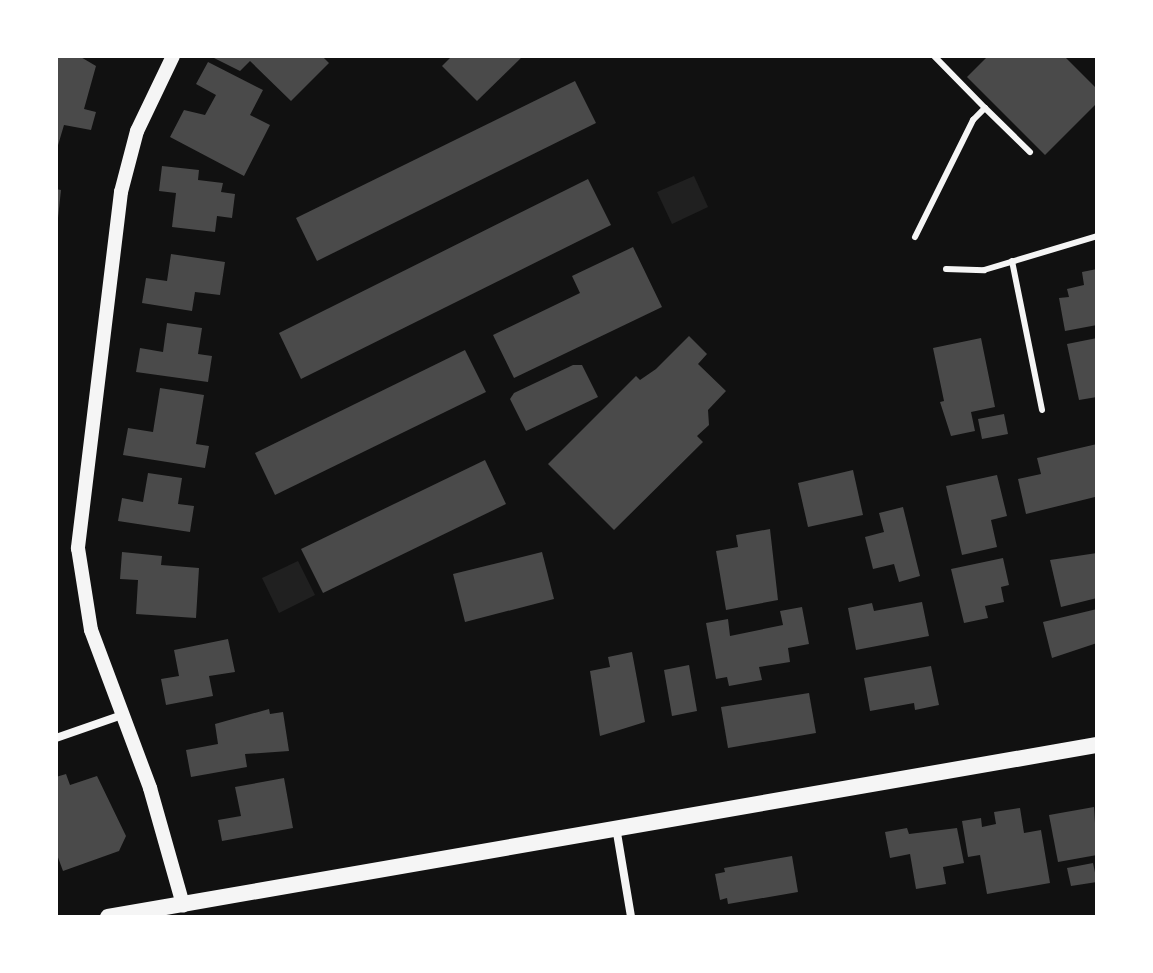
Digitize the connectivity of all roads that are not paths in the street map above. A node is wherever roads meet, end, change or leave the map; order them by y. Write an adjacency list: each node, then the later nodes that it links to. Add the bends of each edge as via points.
1 (173, 56): 10 (street, via 137,131 121,192 78,548 91,630)
2 (934, 56): 3 (lane)
3 (985, 108): 4 (lane); 6 (lane, via 973,120)
4 (1030, 152)
5 (1097, 236): 7 (lane)
6 (915, 237)
7 (1012, 261): 8 (lane, via 984,270); 9 (lane)
8 (946, 269)
9 (1042, 410)
10 (119, 716): 11 (street); 14 (street, via 150,788)
11 (56, 738)
12 (1097, 745): 13 (main road)
13 (615, 827): 14 (main road); 16 (street)
14 (183, 911): 15 (main road)
15 (108, 917)
16 (631, 917)

